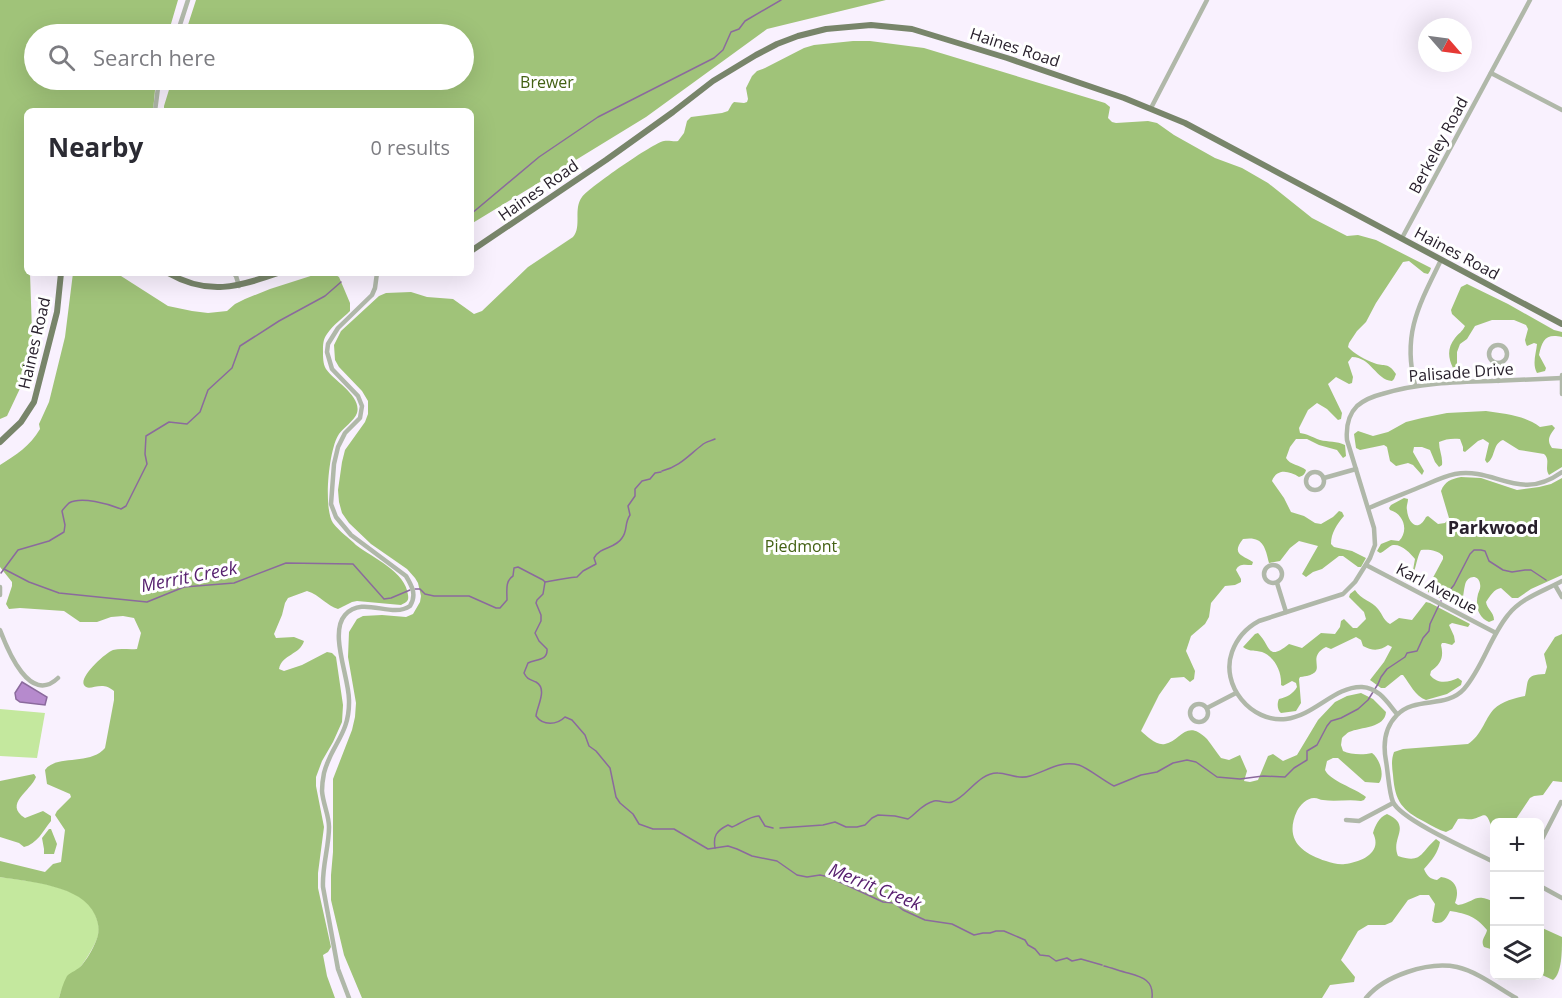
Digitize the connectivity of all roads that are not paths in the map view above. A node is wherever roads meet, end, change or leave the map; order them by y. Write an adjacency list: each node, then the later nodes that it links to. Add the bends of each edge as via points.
1 (188, 0): 4 (street)
2 (1207, 0): 8 (street)
3 (1530, 0): 5 (street, Berkeley Road)
4 (180, 24)
5 (1491, 73): 9 (street); 10 (street, Berkeley Road)
6 (158, 90): 7 (street)
7 (155, 108)
8 (1151, 108): 10 (main road, Haines Road); 11 (main road, Haines Road, via 912,29 871,25 826,29 777,44 712,81 606,160)
9 (1562, 110)
10 (1402, 238): 12 (main road, Haines Road)
11 (474, 249)
12 (1441, 260): 19 (main road, Haines Road); 23 (street, via 1420,302 1412,332 1410,360)
13 (61, 276): 25 (main road, Haines Road, via 57,312 34,402 21,422)
14 (175, 276): 18 (main road, via 196,285)
15 (236, 276): 18 (street)
16 (269, 276): 18 (main road)
17 (377, 276): 51 (street, via 372,295 338,328 328,344 332,369 358,396 362,406 360,418 338,447 331,504 336,518 351,535 402,572 414,594 412,603 403,609 354,609 343,617 339,627 349,709 346,726 325,772 322,791 329,830 322,887 338,969)
18 (239, 286)
19 (1562, 324)
20 (1498, 363): 20 (street, via 1508,356 1500,344 1494,345 1489,353 1490,359); 22 (street)
21 (1562, 376): 22 (street, Palisade Drive); 24 (street)
22 (1498, 381): 23 (street, Palisade Drive)
23 (1415, 385): 26 (street, Palisade Drive, via 1375,396 1353,412 1346,431)
24 (1562, 394)
25 (0, 442)
26 (1356, 469): 28 (street); 29 (street, Palisade Drive)
27 (1562, 472): 29 (street, via 1552,479 1526,485 1474,473 1453,474)
28 (1324, 478): 28 (street, via 1312,472 1306,485 1319,490)
29 (1369, 508): 30 (street, Palisade Drive, via 1375,537)
30 (1366, 565): 37 (street, Palisade Drive, via 1343,594); 39 (street, Karl Avenue)
31 (1562, 581): 33 (street)
32 (1277, 583): 32 (street, via 1282,571 1279,566 1270,565 1265,569 1265,579); 37 (street)
33 (1555, 585): 36 (street); 39 (street, via 1527,599 1509,614)
34 (0, 587): 35 (street)
35 (0, 595)
36 (1562, 597)
37 (1286, 612): 41 (street, Palisade Drive, via 1251,625 1238,639 1230,655 1231,681)
38 (0, 630): 40 (street, via 29,680 48,685)
39 (1496, 633): 43 (street, via 1462,692 1448,700 1412,706)
40 (58, 678)
41 (1236, 693): 42 (street); 43 (street, via 1257,713 1285,719 1305,714 1346,690 1363,687 1378,692)
42 (1207, 708)
43 (1397, 714): 45 (street, via 1386,731 1384,748)
44 (1561, 802): 47 (street)
45 (1393, 803): 46 (street, via 1359,821); 48 (street, via 1413,820)
46 (1346, 820)
47 (1544, 834)
48 (1490, 860)
49 (1544, 888): 50 (street)
50 (1562, 897)
51 (349, 998)
52 (1366, 998): 53 (street, via 1383,982 1407,971 1435,966 1456,967)
53 (1516, 998)

